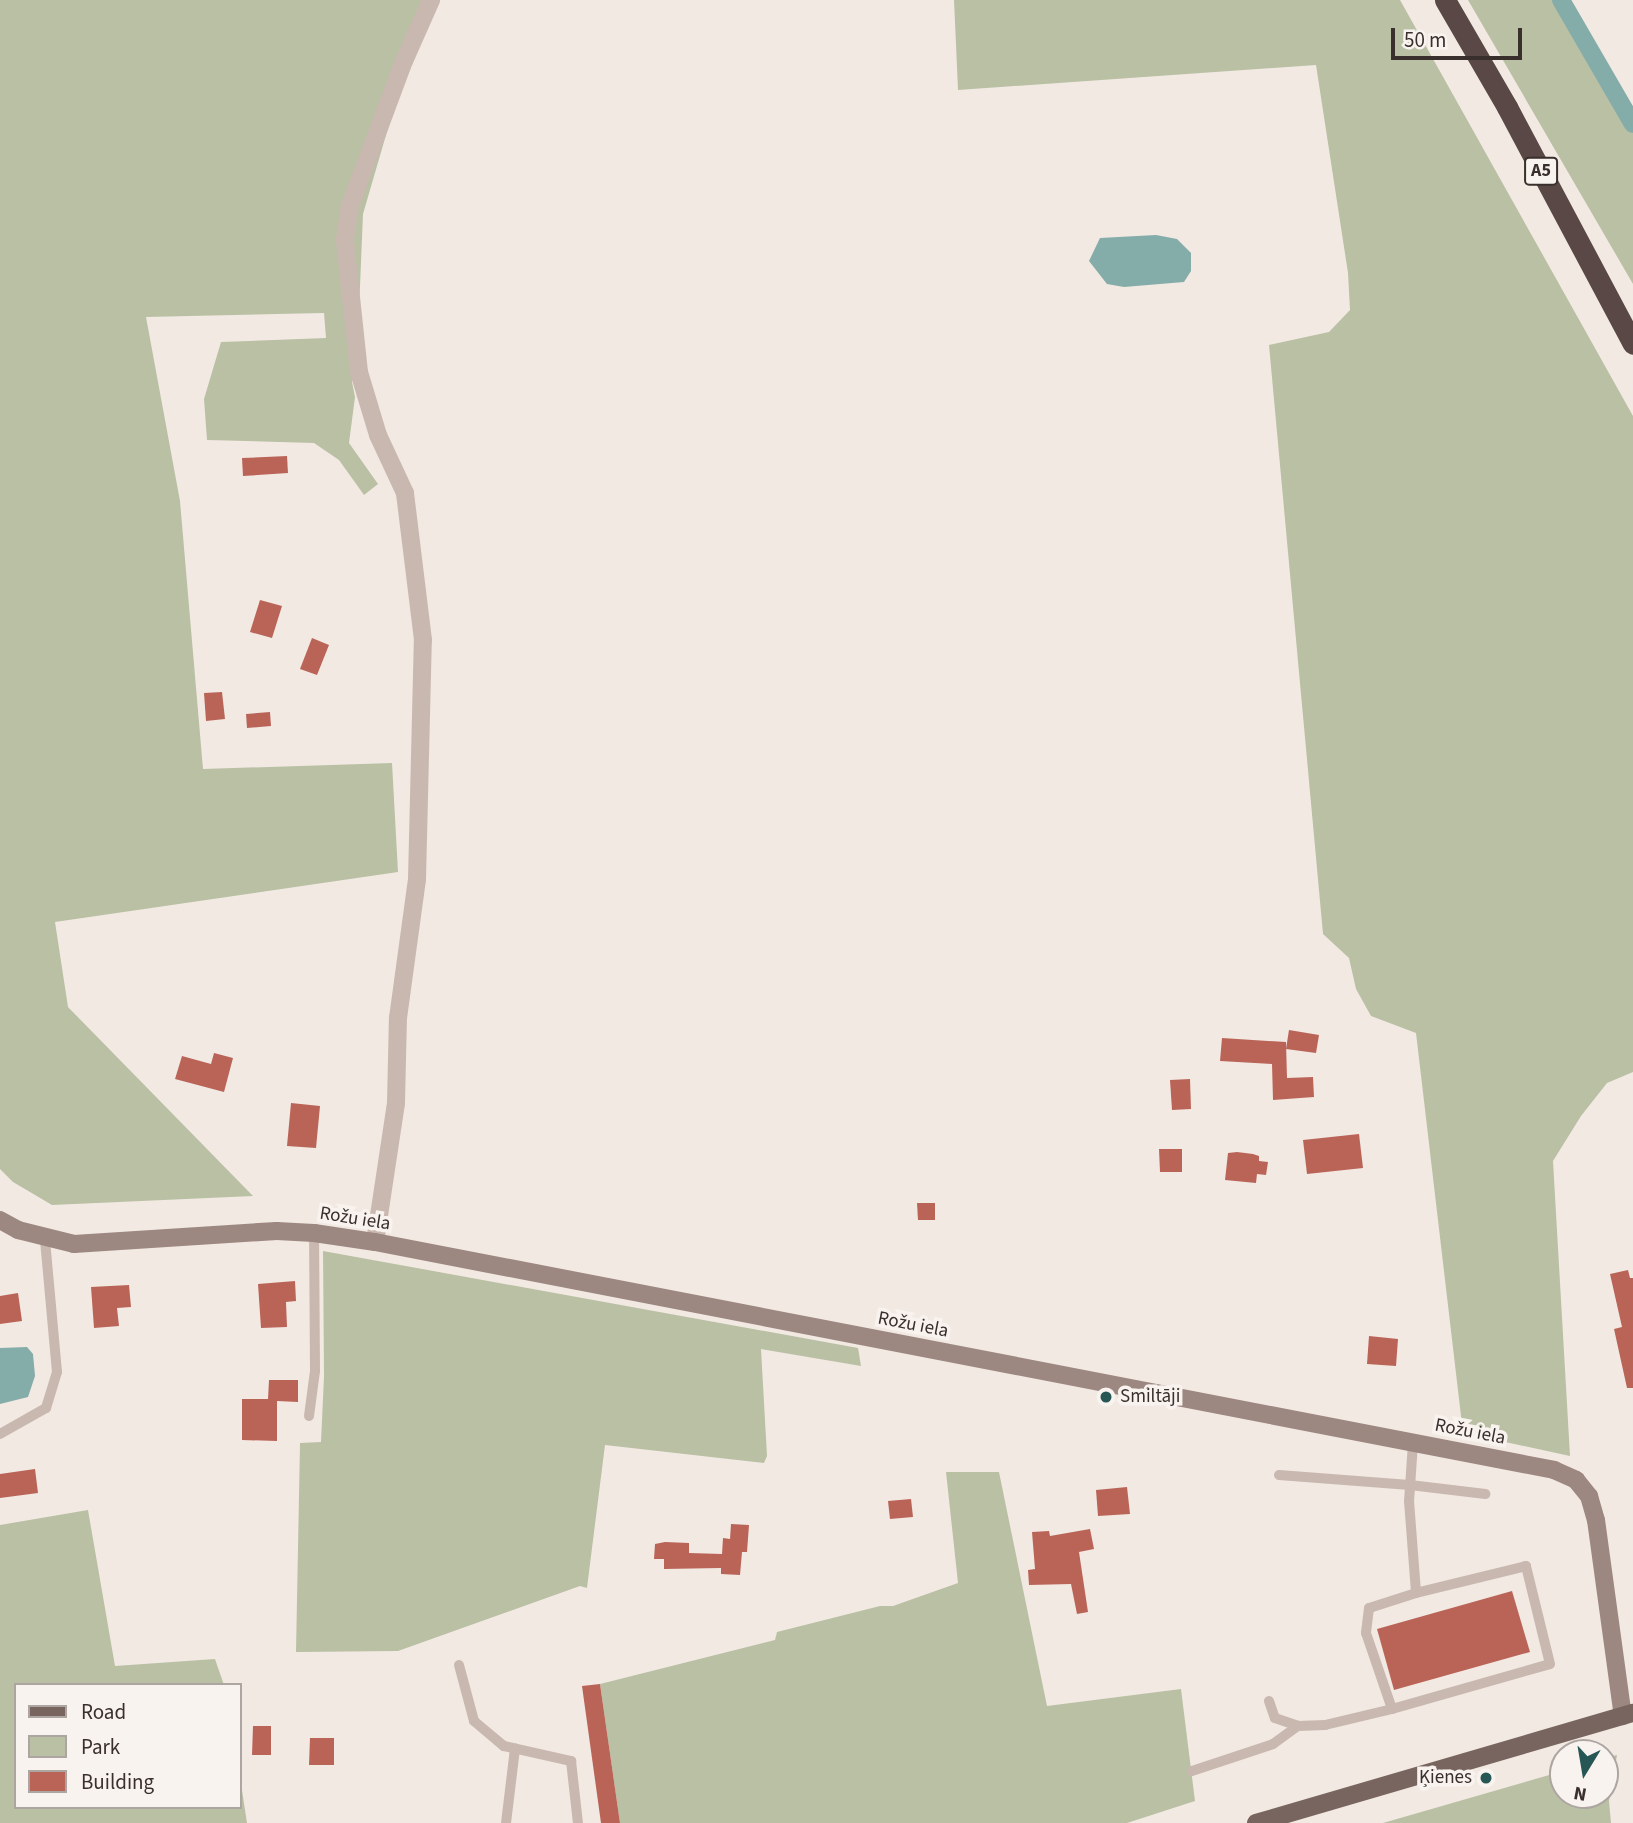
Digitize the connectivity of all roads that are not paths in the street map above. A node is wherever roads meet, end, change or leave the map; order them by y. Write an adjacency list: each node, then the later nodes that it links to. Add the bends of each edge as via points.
1 (431, 0): 7 (street, via 350,206 345,240 359,372 378,435 405,493 423,640 417,879 398,1018 396,1104)
2 (1445, 0): 3 (highway, A5)
3 (1633, 344)
4 (0, 1220): 6 (street, Rožu iela)
5 (314, 1233): 6 (street, Rožu iela, via 277,1231 74,1244); 7 (street, Rožu iela); 8 (lane, via 315,1371)
6 (45, 1238): 9 (lane, via 57,1372 46,1408)
7 (375, 1242): 10 (street, Rožu iela)
8 (309, 1416)
9 (0, 1434)
10 (1413, 1443): 12 (lane); 18 (street, Rožu iela, via 1554,1470 1576,1480 1589,1496)
11 (1279, 1475): 12 (lane)
12 (1410, 1485): 13 (lane); 14 (lane)
13 (1485, 1494)
14 (1416, 1592): 17 (lane, via 1369,1608 1366,1633); 17 (lane, via 1526,1566 1550,1664)
15 (459, 1665): 20 (lane, via 474,1721 504,1746)
16 (1269, 1701): 19 (lane, via 1275,1718)
17 (1392, 1709): 19 (lane, via 1325,1726)
18 (1628, 1714): 24 (main road)
19 (1298, 1726): 21 (lane, via 1273,1744)
20 (515, 1749): 22 (lane); 23 (lane, via 571,1761)
21 (1192, 1771)
22 (506, 1823)
23 (578, 1823)
24 (1256, 1823)

